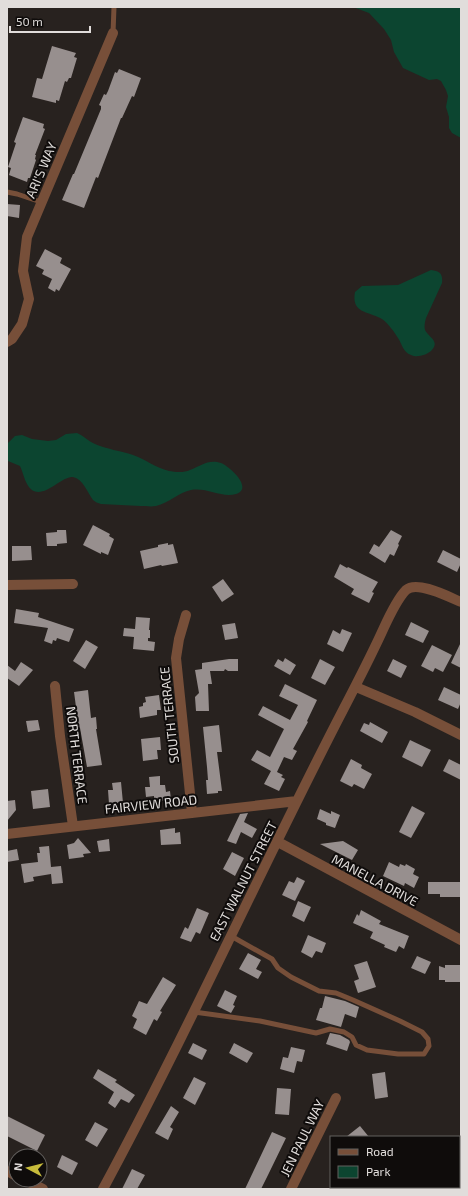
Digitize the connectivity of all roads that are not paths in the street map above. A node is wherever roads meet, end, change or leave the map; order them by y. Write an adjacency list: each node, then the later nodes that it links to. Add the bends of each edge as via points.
1 (114, 7): 2 (lane, ARI'S WAY)
2 (113, 33): 4 (street, ARI'S WAY)
3 (7, 192): 4 (lane)
4 (41, 202): 5 (street, ARI'S WAY, via 27,236 22,271 29,299 22,324)
5 (7, 342)
6 (73, 584): 7 (street)
7 (7, 585)
8 (461, 602): 11 (street, EAST WALNUT STREET, via 416,586 407,588 388,620)
9 (186, 615): 14 (street, SOUTH TERRACE, via 176,658)
10 (55, 686): 15 (street, NORTH TERRACE)
11 (356, 687): 12 (street); 13 (street, EAST WALNUT STREET)
12 (461, 735)
13 (297, 801): 14 (street, FAIRVIEW ROAD); 17 (street, EAST WALNUT STREET)
14 (192, 813): 15 (street, FAIRVIEW ROAD)
15 (73, 826): 16 (street, FAIRVIEW ROAD)
16 (7, 834)
17 (278, 842): 18 (street, EAST WALNUT STREET); 19 (street, MANELLA DRIVE)
18 (231, 936): 20 (street, EAST WALNUT STREET); 20 (lane, via 272,959 278,968 292,978 319,991 336,993 353,1000 422,1032 428,1039 429,1046 424,1054 367,1050 356,1045 352,1036 344,1032 330,1029 316,1033 260,1021)
19 (461, 939)
20 (193, 1012): 22 (street, EAST WALNUT STREET)
21 (336, 1098): 23 (street, JEN PAUL WAY)
22 (103, 1189)
23 (291, 1189)

